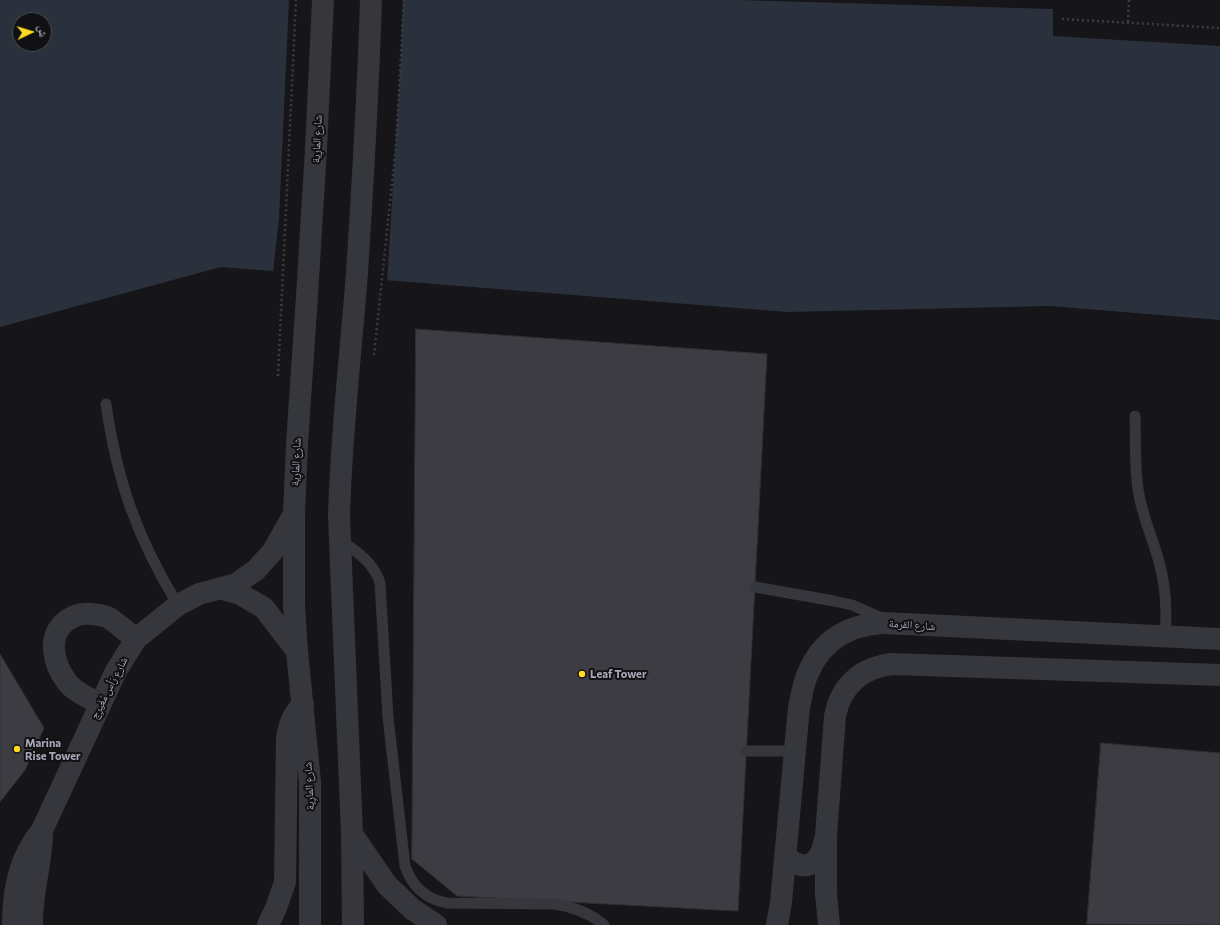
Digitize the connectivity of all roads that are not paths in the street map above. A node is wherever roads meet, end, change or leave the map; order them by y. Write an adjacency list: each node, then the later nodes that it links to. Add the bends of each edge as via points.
1 (323, 0): 5 (street, شارع المارِية)
2 (372, 0): 6 (street, via 358,264 340,492)
3 (106, 404): 9 (lane, via 125,494 158,572)
4 (1135, 416): 11 (lane, via 1139,493 1160,563 1166,621)
5 (294, 514): 8 (street, شارع رَأس مُغَيرِج, via 273,551 256,570 236,584); 14 (street, شارع المارِية)
6 (340, 540): 21 (street); 32 (lane, via 372,565 380,582 388,717 405,866 412,882 425,895 447,903 562,905 580,910)
7 (755, 587): 10 (lane, via 852,605)
8 (222, 589): 9 (street, شارع رَأس مُغَيرِج, via 199,594); 14 (street, شارع رَأس مُغَيرِج, via 240,594 264,608)
9 (178, 605): 12 (street, شارع رَأس مُغَيرِج)
10 (895, 625): 11 (street, شارع القرمة); 19 (street, شارع القرمة, via 870,624 846,631 835,638 816,658 804,685 799,706)
11 (1165, 637): 13 (street, شارع القرمة)
12 (136, 639): 16 (street, شارع رَأس مُغَيرِج); 16 (street, via 109,618 85,614 74,615 55,635 54,653 68,684)
13 (1220, 639)
14 (297, 652): 17 (street, شارع المارِية)
15 (1220, 675): 22 (street, via 892,664 869,670 850,684 837,704)
16 (100, 704): 20 (street, شارع رَأس مُغَيرِج)
17 (303, 704): 28 (street, via 294,714 287,738 285,882); 29 (street, شارع المارِية, via 310,782)
18 (746, 751): 19 (lane)
19 (794, 751): 23 (street, شارع القرمة)
20 (42, 830): 24 (street, شارع رَأس مُغَيرِج); 27 (street, شارع رَأس مُغَيرِج)
21 (352, 834): 30 (street); 31 (street, via 387,885 412,909)
22 (826, 835): 23 (street, via 819,858 808,865 795,864); 34 (street)
23 (786, 855): 33 (street, شارع القرمة)
24 (8, 878): 25 (street, شارع رَأس مُغَيرِج, via 14,904); 26 (street, via 21,886)
25 (14, 925)
26 (26, 925)
27 (32, 925)
28 (268, 925)
29 (310, 925)
30 (353, 925)
31 (436, 925)
32 (604, 925)
33 (777, 925)
34 (829, 925)

